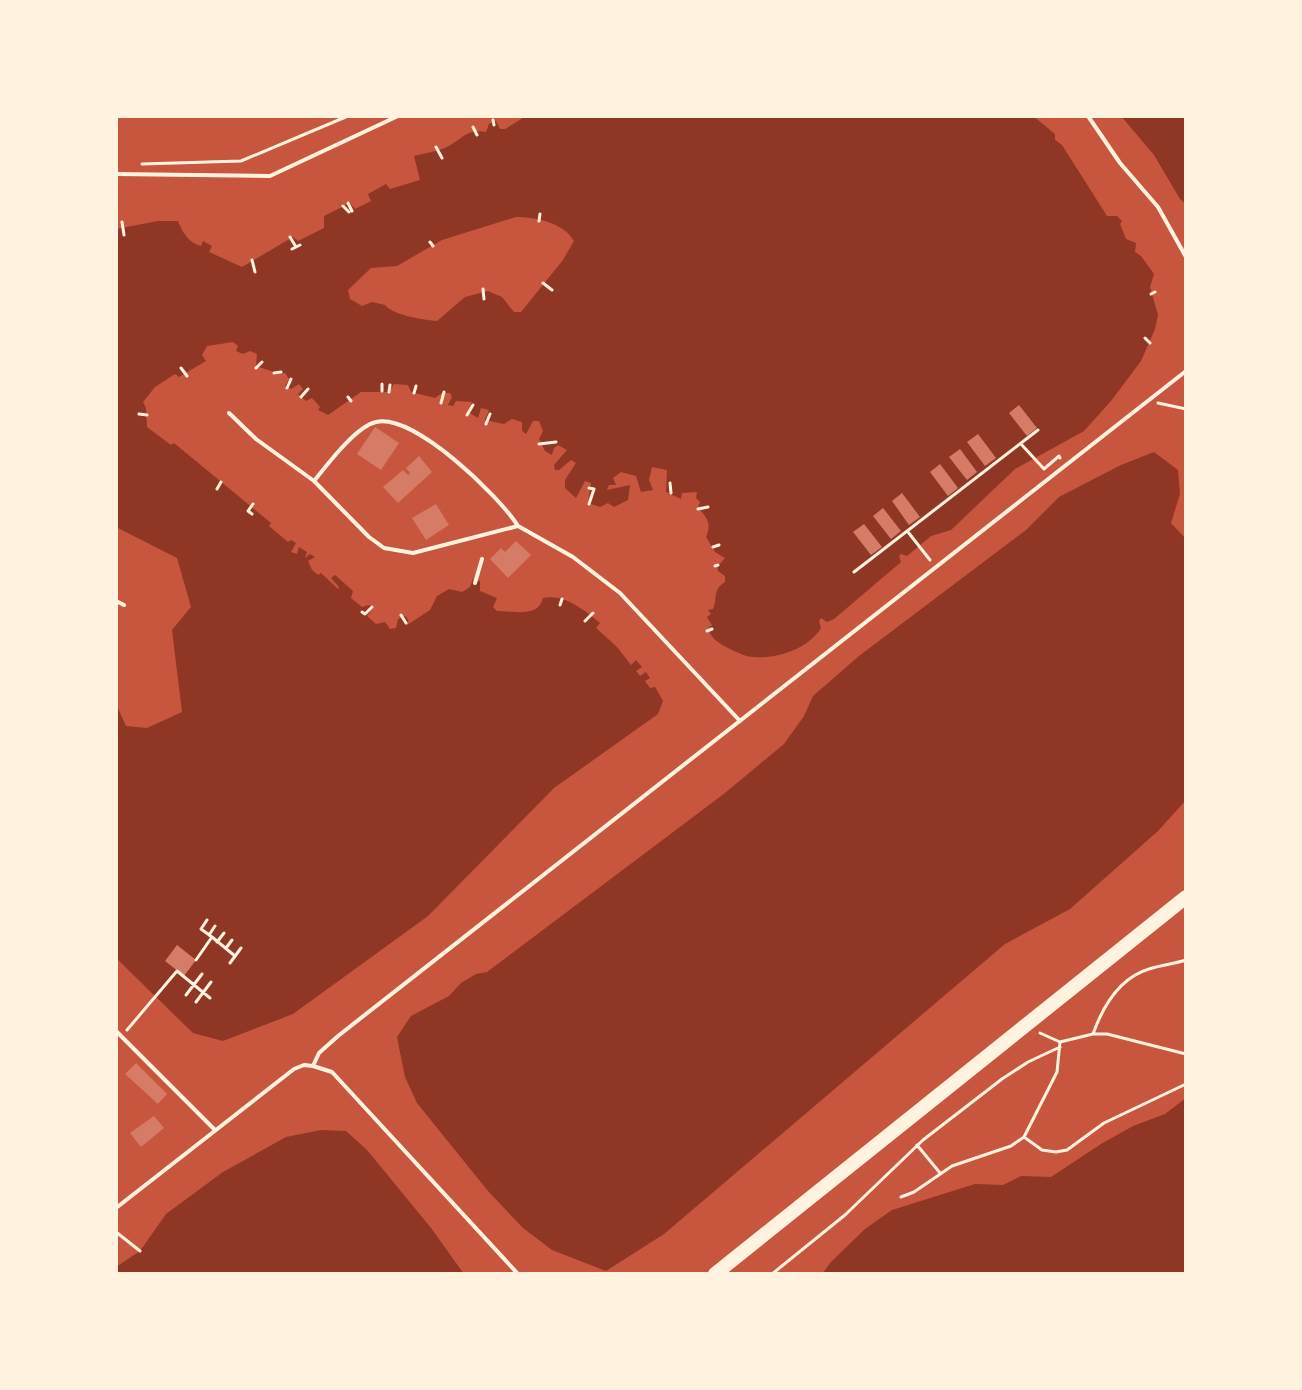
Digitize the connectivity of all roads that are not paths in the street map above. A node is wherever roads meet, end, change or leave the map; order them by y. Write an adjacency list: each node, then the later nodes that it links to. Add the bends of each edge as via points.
1 (398, 116): 3 (lane, via 270,176)
2 (1088, 116): 4 (lane, via 1158,207)
3 (116, 174)
4 (1186, 257)
5 (1186, 371): 13 (lane)
6 (229, 413): 7 (lane)
7 (314, 481): 8 (lane, via 369,537 397,552 413,553); 8 (lane, via 367,426 385,421 445,452 488,488)
8 (518, 526): 13 (lane, via 573,557 620,593)
9 (482, 559): 10 (lane)
10 (475, 583)
11 (116, 601): 12 (lane)
12 (124, 605)
13 (740, 722): 16 (lane, via 338,1036)
14 (1186, 897): 20 (main road)
15 (116, 1031): 17 (lane)
16 (313, 1066): 17 (lane, via 294,1069); 19 (lane, via 332,1072)
17 (215, 1130): 18 (lane)
18 (116, 1208)
19 (518, 1274)
20 (715, 1274)

